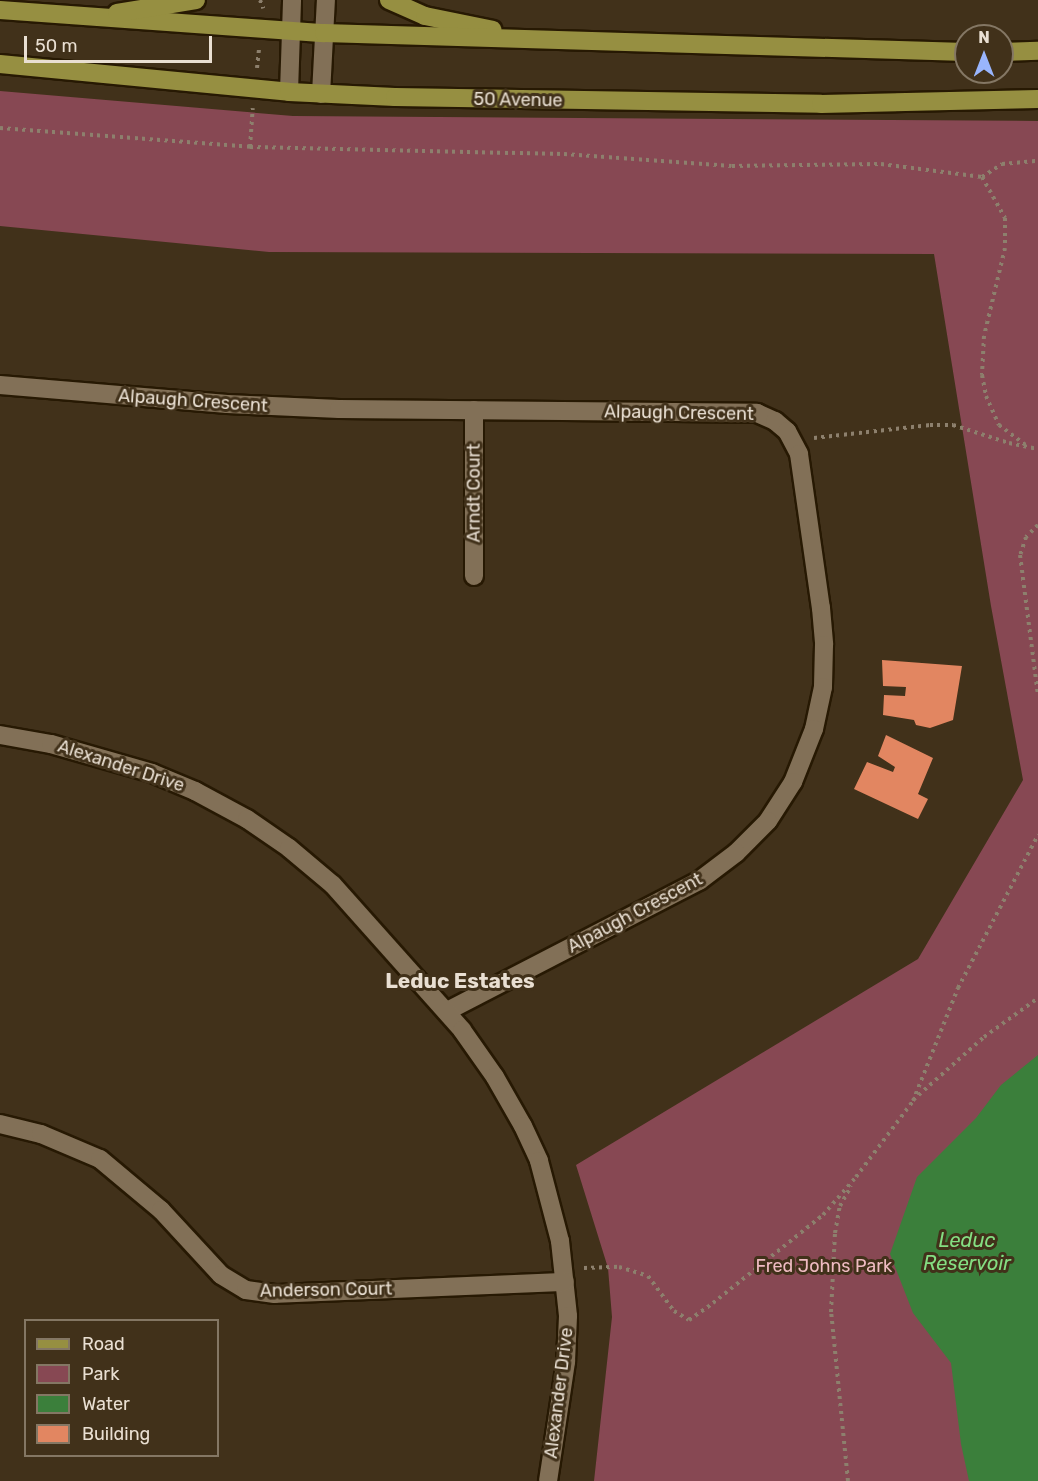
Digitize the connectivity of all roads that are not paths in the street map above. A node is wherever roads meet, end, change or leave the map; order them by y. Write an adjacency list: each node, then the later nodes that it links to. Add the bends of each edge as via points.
1 (195, 0): 6 (main road)
2 (292, 0): 7 (street)
3 (326, 0): 8 (street)
4 (390, 0): 9 (main road, via 425,16 470,26)
5 (0, 10): 6 (main road)
6 (94, 18): 7 (main road)
7 (291, 30): 8 (main road); 14 (street)
8 (324, 33): 9 (main road); 15 (street)
9 (575, 41): 11 (main road)
10 (1038, 51): 12 (main road)
11 (954, 52)
12 (1014, 52)
13 (0, 64): 14 (main road, 50 Avenue)
14 (289, 92): 15 (main road, 50 Avenue)
15 (321, 94): 16 (main road, 50 Avenue, via 821,104)
16 (1038, 99)
17 (0, 385): 18 (street, Alpaugh Crescent, via 227,404)
18 (474, 410): 19 (street, Arndt Court); 21 (street, Alpaugh Crescent, via 757,412 775,421 787,431 799,454 821,608 823,687 814,729 793,782 768,821 736,853 699,881)
19 (474, 576)
20 (0, 735): 21 (street, Alexander Drive, via 72,749 152,773 247,819 333,885)
21 (447, 1011): 23 (street, Alexander Drive, via 495,1077 539,1161 553,1206)
22 (0, 1124): 23 (street, Anderson Court, via 41,1134 100,1159 161,1210 221,1275 246,1290 275,1294)
23 (564, 1274): 24 (street, Alexander Drive, via 568,1316 566,1362)
24 (548, 1481)

